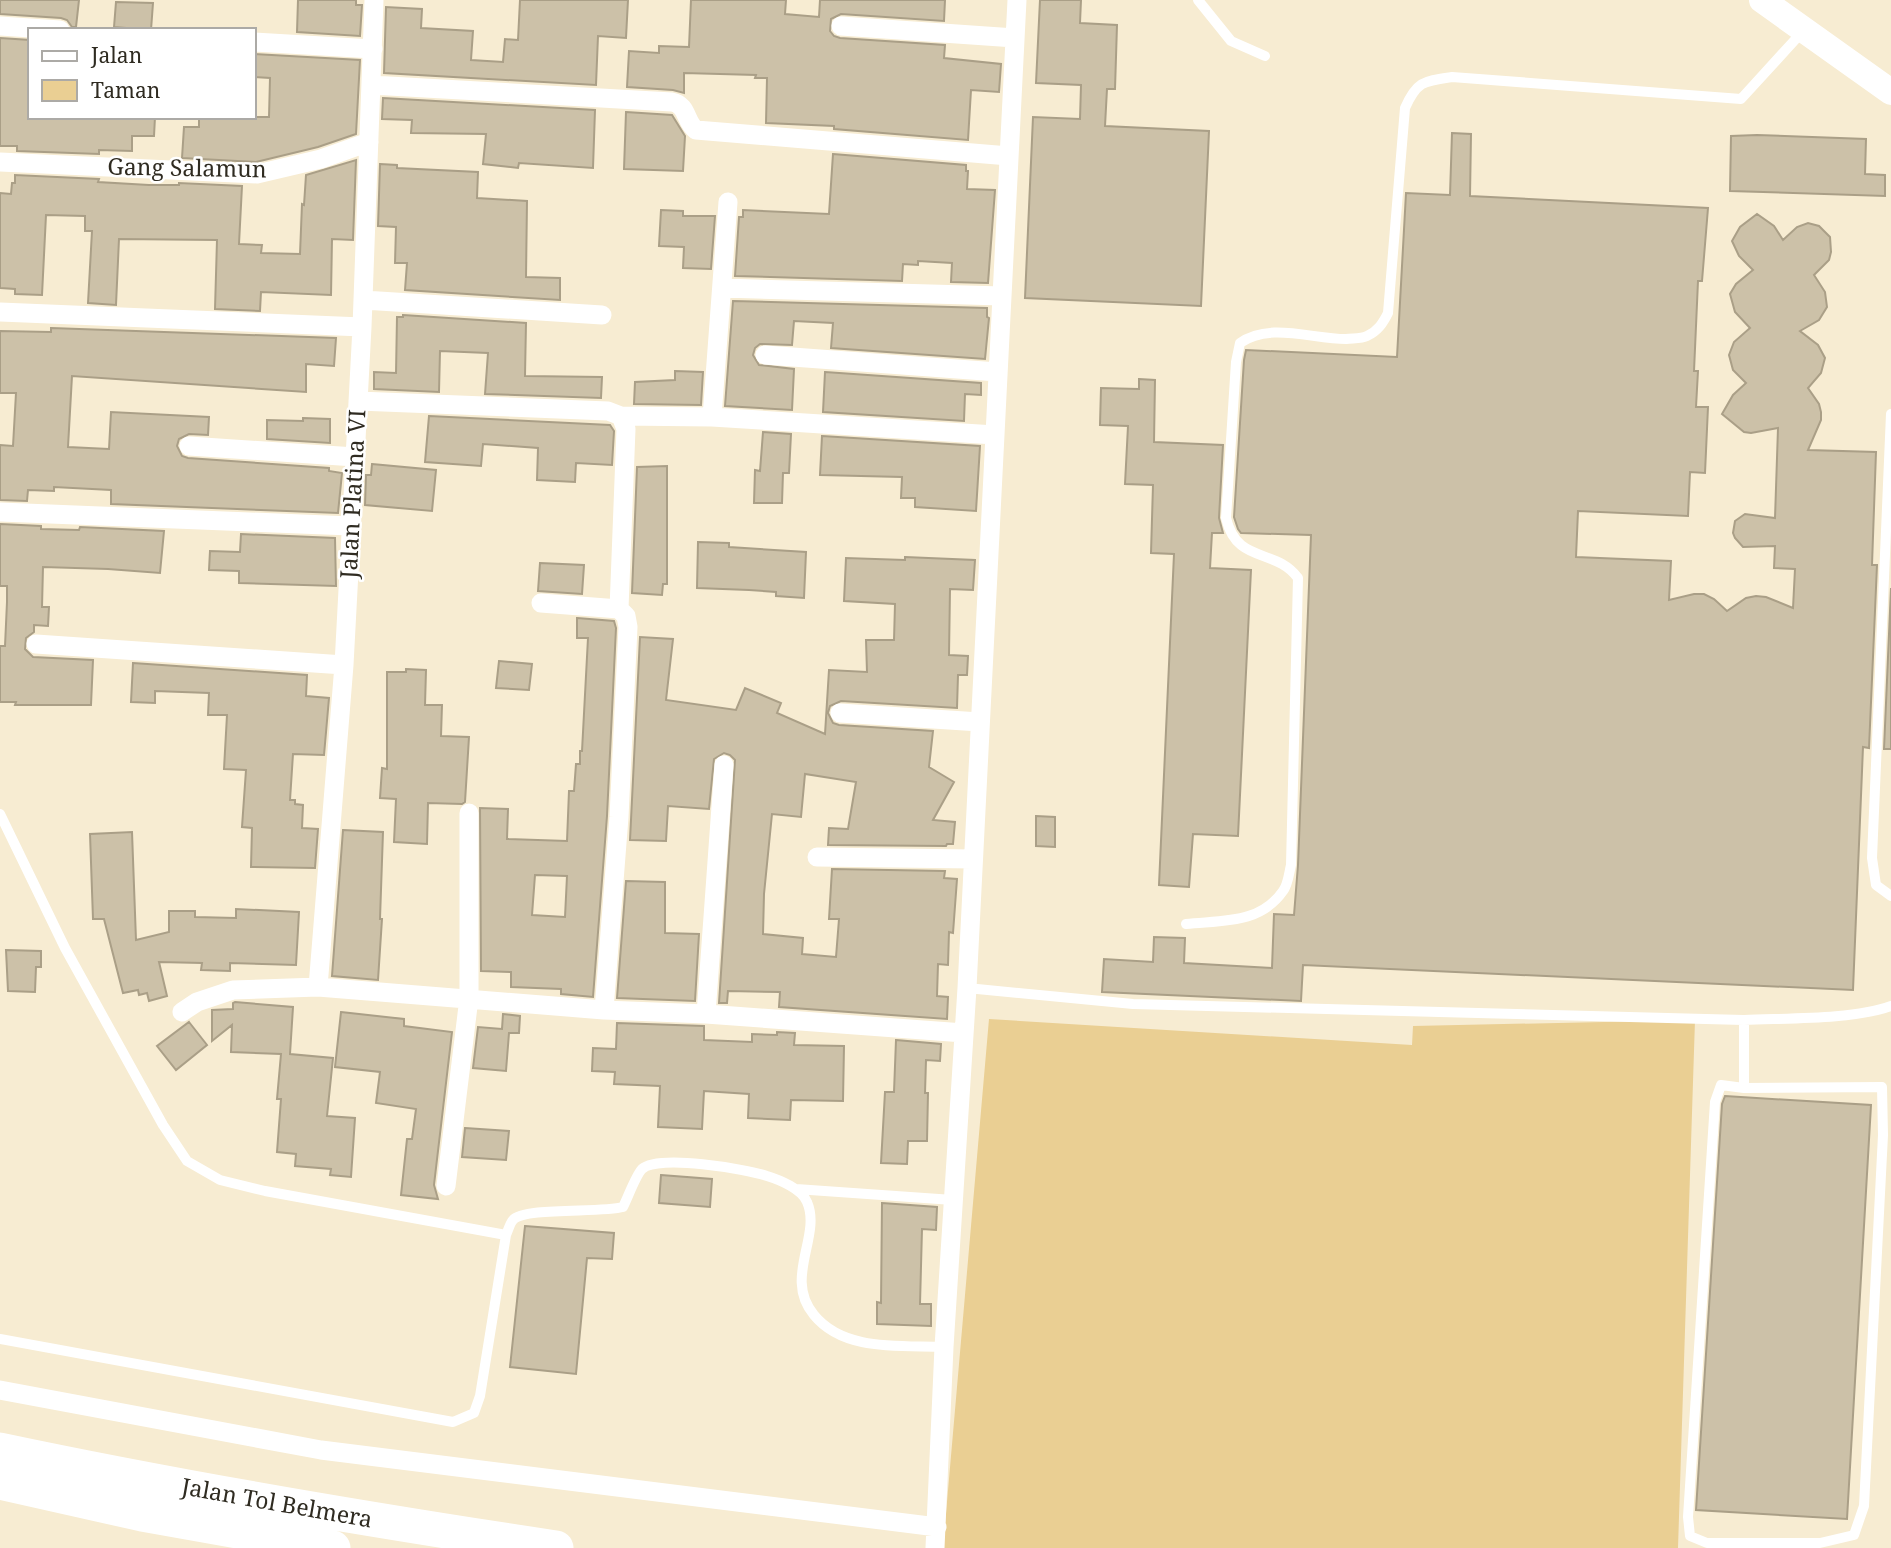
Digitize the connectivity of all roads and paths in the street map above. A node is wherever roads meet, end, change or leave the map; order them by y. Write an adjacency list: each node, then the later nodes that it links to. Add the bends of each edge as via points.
1 (374, 0): 11 (street, Jalan Platina VI)
2 (1017, 0): 9 (street)
3 (1198, 0): 12 (lane, via 1231,41)
4 (1762, 0): 8 (street)
5 (0, 26): 7 (street)
6 (841, 26): 9 (street)
7 (30, 28)
8 (1805, 29): 14 (street); 48 (lane, via 1741,99 1452,77 1430,80 1413,90 1405,108 1388,313 1380,328 1365,338 1268,332 1252,334 1240,343 1226,518 1237,544 1291,569 1298,578 1291,864 1285,890 1252,917)
9 (1015, 38): 16 (street)
10 (256, 42): 11 (street)
11 (373, 49): 13 (street, Jalan Platina VI)
12 (1265, 56)
13 (371, 85): 15 (street, Jalan Platina VI); 16 (street, via 672,102 684,108 695,130)
14 (1891, 92)
15 (369, 142): 17 (street, Gang Salamun, via 257,174); 21 (street, Jalan Platina VI)
16 (1009, 156): 20 (street)
17 (0, 162)
18 (728, 202): 19 (street)
19 (722, 288): 20 (street); 30 (street)
20 (1002, 296): 26 (street)
21 (363, 300): 23 (street); 24 (street, Jalan Platina VI)
22 (0, 312): 24 (street)
23 (602, 315)
24 (362, 327): 27 (street, Jalan Platina VI)
25 (765, 355): 26 (street)
26 (998, 372): 31 (street)
27 (358, 401): 29 (street, via 608,411); 33 (street, Jalan Platina VI)
28 (1891, 414): 47 (lane, via 1872,858 1876,884)
29 (621, 416): 30 (street); 37 (street, via 626,429)
30 (712, 417): 31 (street)
31 (995, 435): 41 (street)
32 (189, 446): 33 (street)
33 (355, 457): 35 (street, Jalan Platina VI)
34 (0, 512): 35 (street)
35 (351, 526): 39 (street, Jalan Platina VI)
36 (541, 603): 37 (street)
37 (619, 609): 53 (street, via 628,627)
38 (36, 644): 39 (street)
39 (344, 664): 49 (street, Jalan Platina VI)
40 (840, 713): 41 (street)
41 (980, 722): 46 (street)
42 (724, 765): 55 (street)
43 (469, 813): 51 (street)
44 (0, 814): 62 (lane, via 65,948 187,1161 220,1180 265,1191)
45 (817, 857): 46 (street)
46 (973, 859): 50 (street)
47 (1891, 896)
48 (1186, 925)
49 (318, 987): 51 (street); 54 (street, via 233,990)
50 (967, 988): 56 (lane, via 1133,1004); 57 (street)
51 (469, 998): 53 (street); 59 (street)
52 (1891, 1006): 56 (lane, via 1815,1017)
53 (604, 1010): 55 (street)
54 (182, 1012)
55 (706, 1014): 57 (street)
56 (1744, 1020): 58 (lane)
57 (964, 1033): 61 (street)
58 (1744, 1088): 58 (lane, via 1882,1087 1864,1506 1854,1535 1820,1543 1707,1543 1690,1536 1715,1102 1721,1085)
59 (446, 1186)
60 (796, 1189): 61 (lane); 62 (lane, via 767,1176 658,1161 642,1168 623,1207 521,1214); 64 (lane, via 807,1200 810,1219 800,1278 814,1315 857,1343)
61 (953, 1200): 64 (street)
62 (506, 1235): 63 (lane, via 480,1396 474,1413 453,1422)
63 (0, 1339)
64 (944, 1347): 68 (street)
65 (0, 1390): 68 (street, via 321,1450)
66 (0, 1451): 70 (highway, Jalan Tol Belmera, via 243,1498)
67 (0, 1482): 69 (highway, Jalan Tol Belmera, via 142,1514)
68 (937, 1527): 71 (street)
69 (333, 1548)
70 (556, 1548)
71 (935, 1548)

